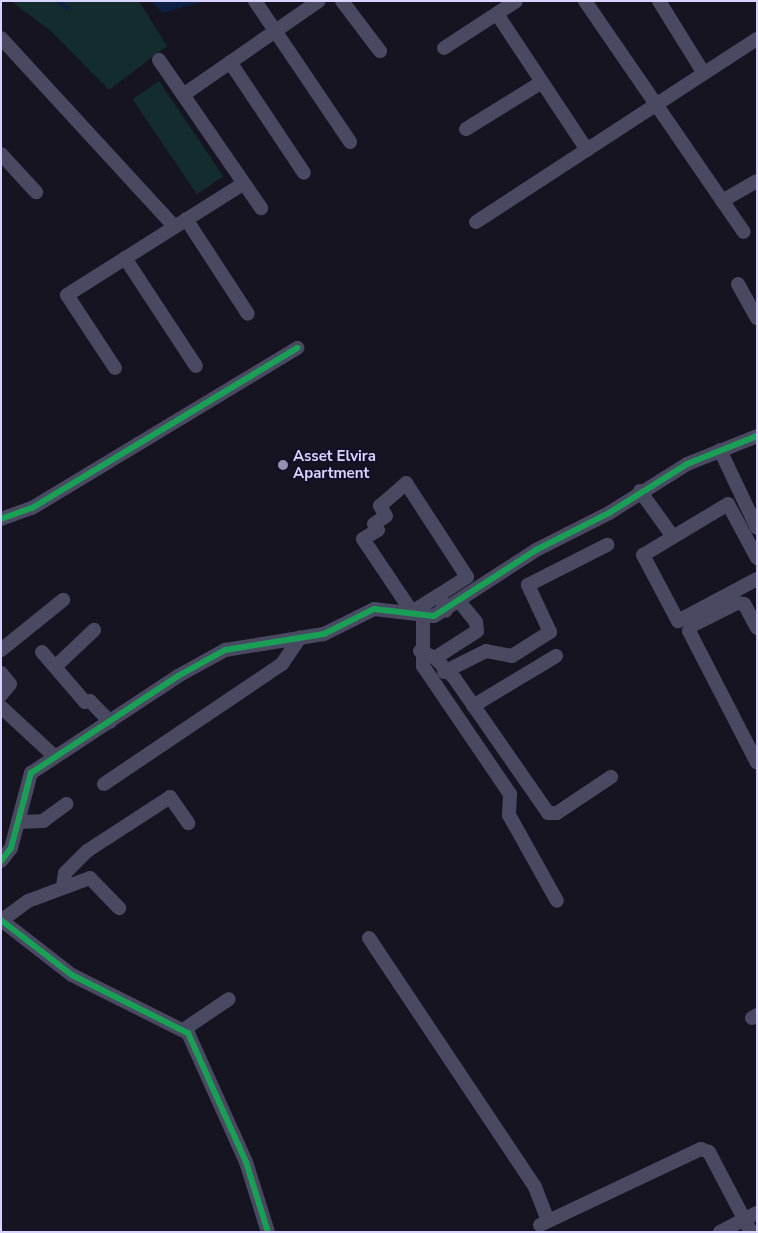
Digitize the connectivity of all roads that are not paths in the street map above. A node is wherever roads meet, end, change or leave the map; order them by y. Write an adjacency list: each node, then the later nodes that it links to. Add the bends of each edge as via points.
1 (255, 1): 8 (street)
2 (319, 1): 8 (street)
3 (342, 1): 12 (street)
4 (516, 1): 7 (street)
5 (585, 1): 18 (street)
6 (659, 1): 15 (street)
7 (497, 14): 11 (street); 16 (street)
8 (276, 30): 14 (street); 20 (street)
9 (1, 38): 30 (street)
10 (757, 39): 15 (street)
11 (444, 48)
12 (380, 51)
13 (159, 60): 17 (street)
14 (230, 62): 17 (street); 23 (street)
15 (703, 72): 18 (street)
16 (542, 82): 19 (street); 21 (street)
17 (183, 95): 25 (street)
18 (655, 106): 21 (street); 27 (street)
19 (466, 129)
20 (350, 142)
21 (587, 150): 29 (street)
22 (1, 154): 26 (street)
23 (304, 173)
24 (757, 181): 27 (street)
25 (244, 183): 28 (street); 30 (street)
26 (36, 192)
27 (722, 201): 31 (street)
28 (261, 208)
29 (476, 222)
30 (180, 223): 32 (street); 34 (street)
31 (744, 232)
32 (125, 258): 37 (street); 38 (street, via 67,295)
33 (738, 284): 35 (street)
34 (248, 314)
35 (757, 318)
36 (297, 348): 42 (street, via 32,508)
37 (196, 366)
38 (115, 368)
39 (757, 436): 40 (street)
40 (720, 450): 41 (street); 43 (street)
41 (640, 490): 44 (street); 50 (street, via 609,513 536,550)
42 (1, 519)
43 (757, 528)
44 (671, 534): 46 (street, via 728,504); 47 (street, via 643,555 678,621)
45 (607, 545): 62 (street, via 528,586 550,632 512,656 486,651)
46 (757, 558)
47 (757, 580)
48 (439, 595): 48 (street, via 467,577 406,483 380,506 386,516 374,524 378,530 363,539 412,612); 51 (street)
49 (63, 600): 56 (street)
50 (460, 602): 51 (street); 60 (street, via 476,622 477,631)
51 (446, 611): 52 (street)
52 (423, 618): 55 (street, via 396,609 374,609 324,634); 57 (street)
53 (757, 628): 69 (street, via 744,604 737,602 693,625 689,631)
54 (94, 630): 61 (street)
55 (300, 637): 67 (street, via 225,650); 71 (street, via 282,664)
56 (1, 650)
57 (420, 651): 60 (street); 77 (street, via 430,680 510,794 510,815)
58 (42, 652): 61 (street)
59 (556, 656): 65 (street)
60 (435, 658): 62 (street)
61 (55, 667): 67 (street, via 85,702 90,701)
62 (444, 672): 65 (street)
63 (1, 673): 64 (street, via 10,684)
64 (1, 695)
65 (473, 706): 70 (street, via 548,813 557,813)
66 (1, 707): 68 (street)
67 (110, 722): 68 (street)
68 (52, 755): 73 (street, via 31,772)
69 (757, 764)
70 (611, 777)
71 (104, 784)
72 (66, 804): 73 (street, via 43,821)
73 (18, 822): 75 (street, via 11,848)
74 (188, 823): 76 (street, via 170,797 87,851 65,873)
75 (1, 861)
76 (63, 886): 78 (street, via 95,879); 79 (street)
77 (557, 901)
78 (119, 908)
79 (1, 920): 82 (street, via 72,975)
80 (369, 938): 83 (street, via 535,1187 544,1223 701,1150 709,1152)
81 (229, 999): 82 (street)
82 (183, 1030): 84 (street, via 193,1040 228,1115)
83 (751, 1216): 85 (street); 86 (street)
84 (268, 1232)
85 (720, 1232)
86 (752, 1232)

